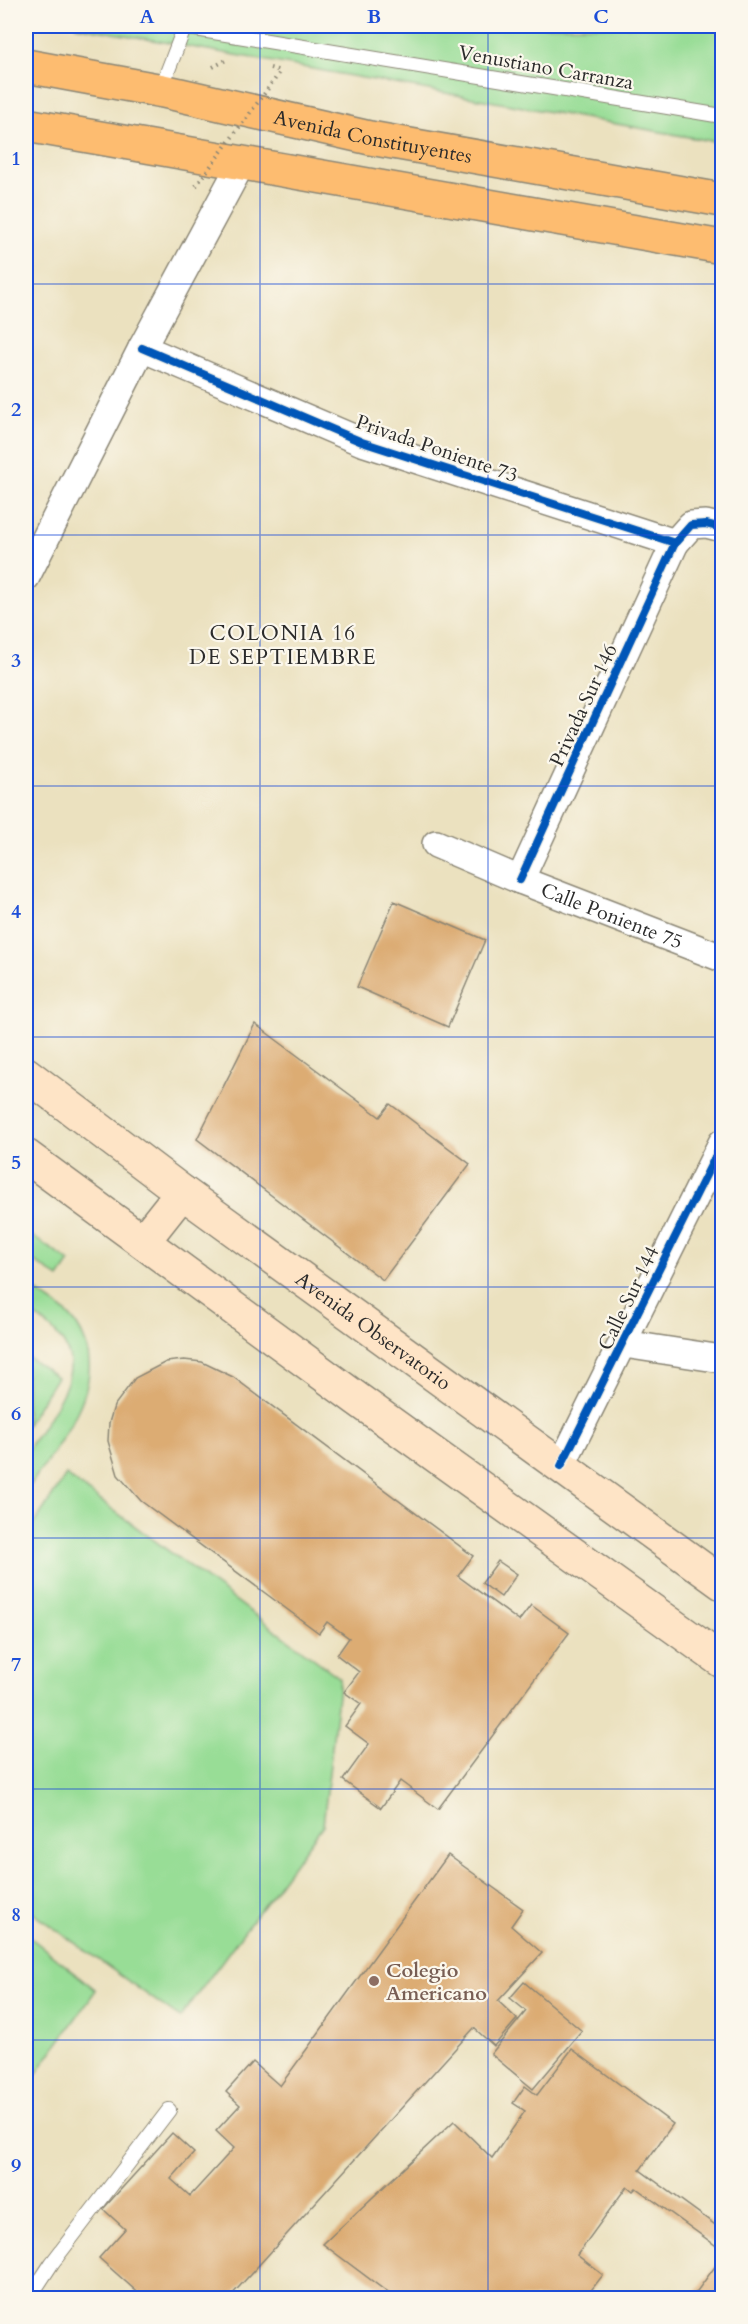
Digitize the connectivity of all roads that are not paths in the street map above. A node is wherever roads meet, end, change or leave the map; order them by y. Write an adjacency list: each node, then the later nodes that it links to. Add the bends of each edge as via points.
1 (183, 26): 3 (lane); 4 (lane, Venustiano Carranza)
2 (26, 66): 3 (highway, Avenida Constituyentes)
3 (160, 91): 7 (highway, Avenida Constituyentes, via 370,138)
4 (723, 116)
5 (26, 125): 6 (highway)
6 (241, 164): 8 (highway); 9 (street)
7 (723, 200)
8 (723, 247)
9 (141, 348): 11 (street, Privada Poniente 73, via 362,442); 12 (street)
10 (723, 528): 11 (street, via 691,525)
11 (675, 543): 14 (street, Privada Sur 146)
12 (26, 577)
13 (436, 844): 14 (street, Calle Poniente 75)
14 (520, 880): 15 (street, Calle Poniente 75)
15 (723, 958)
16 (26, 1074): 19 (main road, Avenida Observatorio)
17 (723, 1143): 21 (street, Calle Sur 144)
18 (26, 1156): 20 (main road)
19 (182, 1192): 20 (main road); 23 (main road, Avenida Observatorio)
20 (144, 1240): 25 (main road, via 357,1399)
21 (624, 1344): 22 (street); 23 (street, Calle Sur 144)
22 (723, 1359)
23 (561, 1466): 24 (main road, Avenida Observatorio)
24 (723, 1583)
25 (723, 1661)
26 (169, 2110): 27 (lane)
27 (29, 2298)

